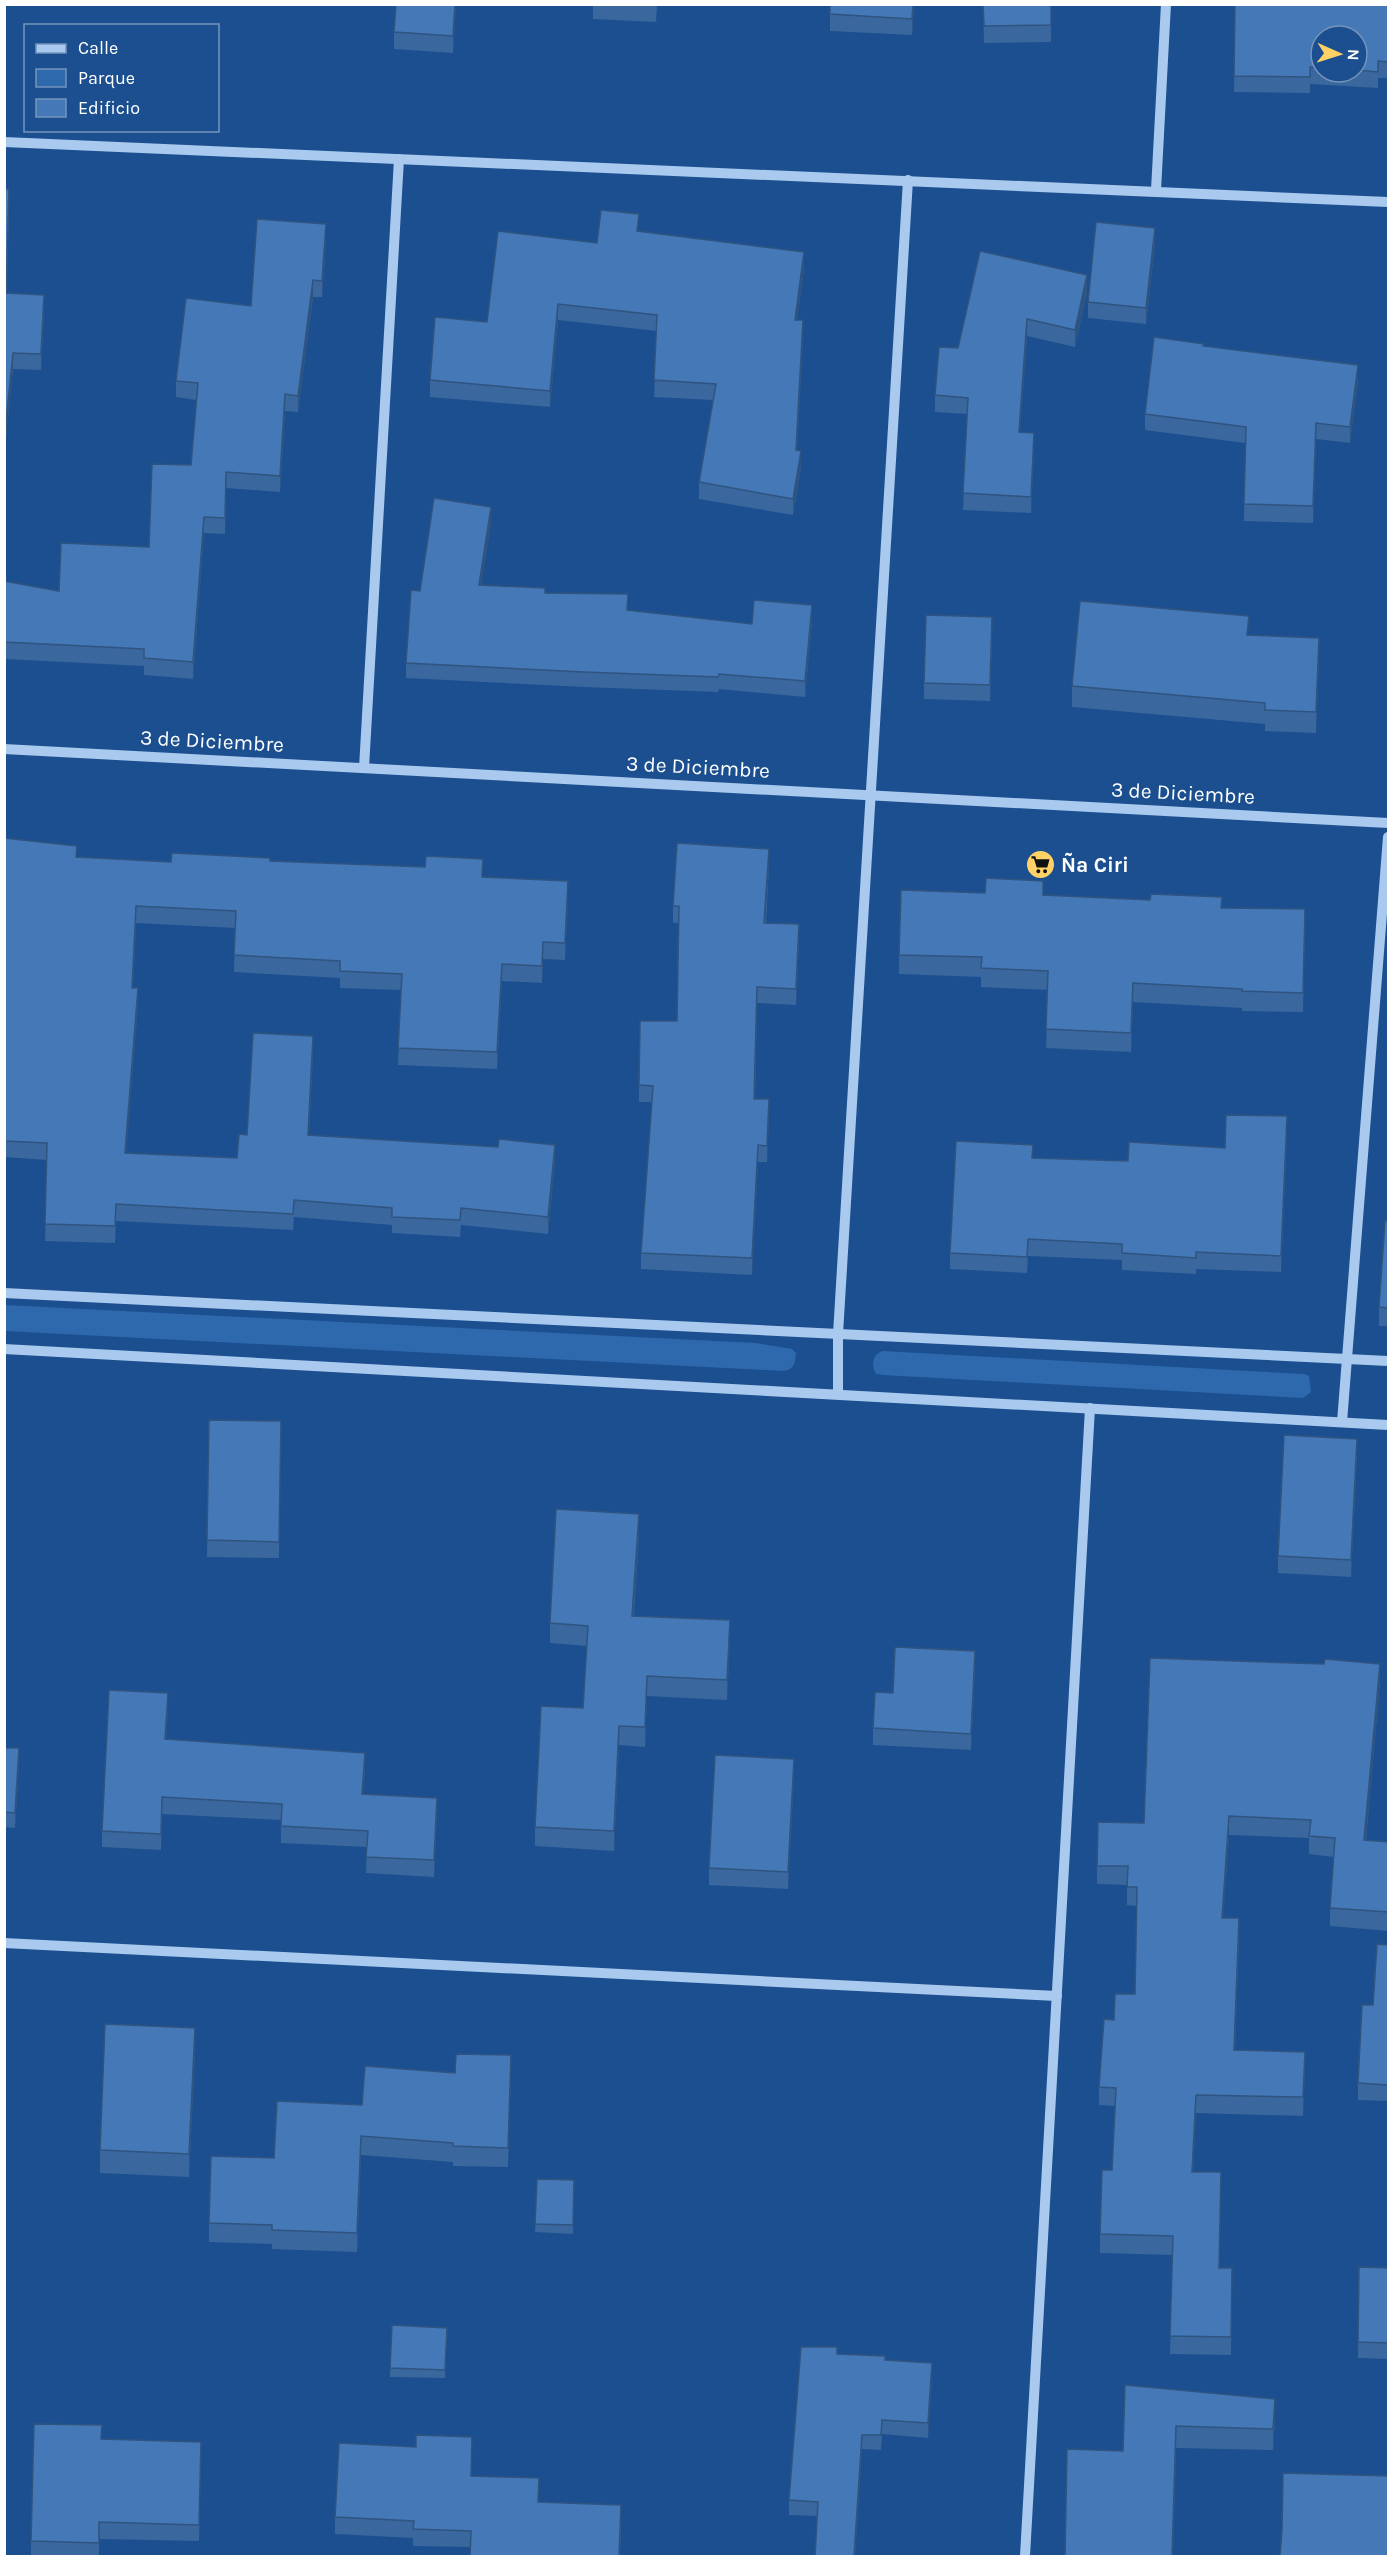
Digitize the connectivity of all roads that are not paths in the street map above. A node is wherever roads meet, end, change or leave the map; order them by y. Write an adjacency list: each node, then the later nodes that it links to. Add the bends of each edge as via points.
1 (1167, 4): 5 (street)
2 (4, 142): 3 (street)
3 (399, 159): 4 (street); 8 (street)
4 (908, 180): 5 (street); 9 (street)
5 (1156, 190): 6 (street)
6 (1389, 202)
7 (4, 749): 8 (street, 3 de Diciembre)
8 (363, 768): 9 (street, 3 de Diciembre)
9 (871, 796): 10 (street, 3 de Diciembre); 13 (street)
10 (1389, 823)
11 (1389, 837): 15 (street)
12 (4, 1293): 13 (street)
13 (838, 1334): 15 (street); 17 (street)
14 (4, 1349): 17 (street)
15 (1347, 1359): 16 (street); 19 (street)
16 (1389, 1361)
17 (838, 1394): 18 (street)
18 (1090, 1408): 19 (street); 22 (street)
19 (1342, 1422): 20 (street)
20 (1389, 1425)
21 (4, 1943): 22 (street)
22 (1057, 1996): 23 (street)
23 (1025, 2556)

